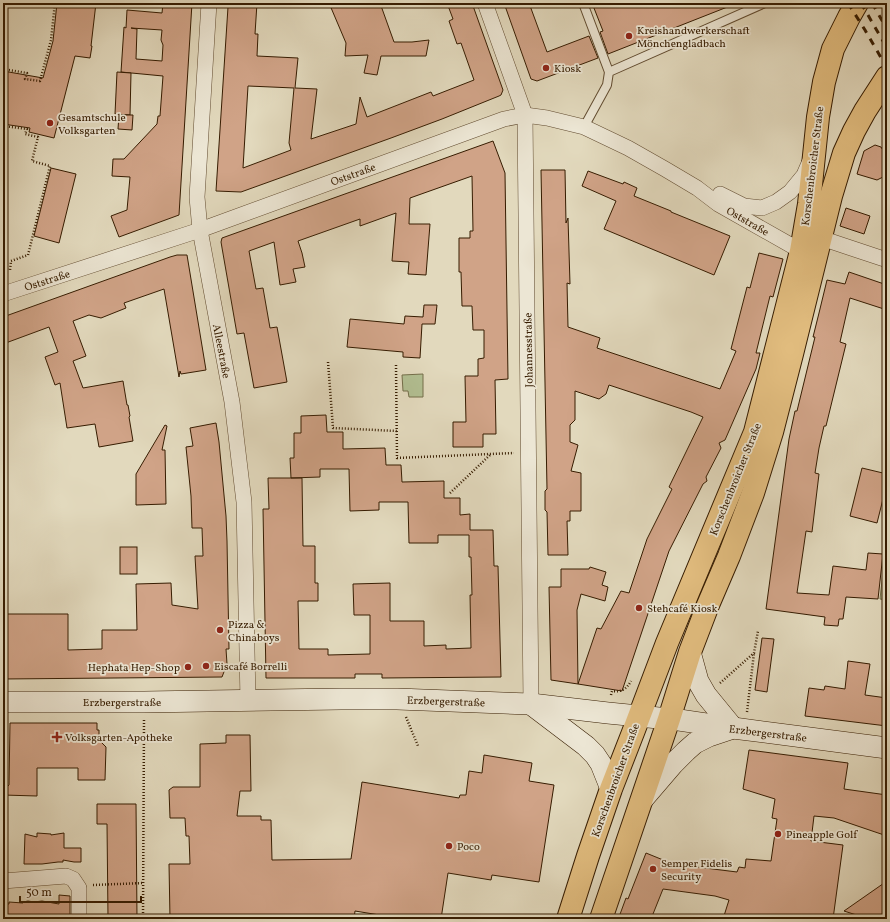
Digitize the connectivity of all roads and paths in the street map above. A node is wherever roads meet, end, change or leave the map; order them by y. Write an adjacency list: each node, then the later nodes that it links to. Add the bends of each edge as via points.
1 (55, 3): 7 (path, via 51,40 40,81 25,80 27,73)
2 (209, 3): 15 (street, Alleestraße, via 198,197)
3 (485, 3): 10 (street, Johannesstraße)
4 (583, 3): 8 (lane)
5 (765, 3): 8 (lane)
6 (857, 3): 13 (main road, Korschenbroicher Straße, via 833,49 824,82)
7 (3, 69)
8 (609, 72): 12 (lane, via 607,85)
9 (887, 77): 16 (main road, Korschenbroicher Straße, via 865,110 844,153)
10 (525, 115): 12 (street, Oststraße); 15 (street, Oststraße, via 504,119); 24 (street, Johannesstraße)
11 (3, 126): 19 (path, via 27,129 26,134 38,137 32,161 50,166 28,255 11,261 10,270)
12 (584, 127): 14 (street, Oststraße, via 628,148)
13 (814, 151): 14 (street, Oststraße, via 804,175 790,192 762,208 744,206 721,195); 17 (main road, Korschenbroicher Straße)
14 (697, 188): 17 (street, Oststraße, via 718,204)
15 (200, 230): 20 (street, Oststraße); 32 (street, Alleestraße, via 232,402 244,502)
16 (821, 238): 18 (street); 28 (main road, Korschenbroicher Straße, via 772,432 753,493)
17 (801, 251): 36 (main road, Korschenbroicher Straße, via 755,432)
18 (887, 260)
19 (3, 269)
20 (3, 294)
21 (328, 362): 23 (path, via 332,428)
22 (396, 365): 23 (path)
23 (397, 431): 25 (path, via 397,458)
24 (529, 453): 25 (path); 35 (street, Johannesstraße)
25 (490, 454): 26 (path)
26 (450, 493)
27 (758, 631): 29 (path)
28 (690, 652): 30 (main road, via 698,681); 37 (main road, Korschenbroicher Straße)
29 (754, 653): 30 (path); 38 (path)
30 (706, 695): 38 (main road)
31 (398, 699): 32 (main road, Erzbergerstraße); 35 (main road, Erzbergerstraße); 39 (path)
32 (248, 701): 34 (main road, Erzbergerstraße)
33 (3, 702): 34 (main road, Erzbergerstraße)
34 (144, 702): 44 (path)
35 (531, 704): 36 (main road, Erzbergerstraße); 41 (main road, via 591,750 601,764)
36 (639, 716): 37 (main road, Erzbergerstraße); 41 (main road, Korschenbroicher Straße)
37 (669, 719): 38 (main road, Erzbergerstraße); 42 (main road, Korschenbroicher Straße)
38 (738, 729): 40 (main road, Erzbergerstraße); 42 (main road, via 708,736 696,743 673,764)
39 (418, 746)
40 (887, 748)
41 (611, 788): 48 (main road, Korschenbroicher Straße)
42 (640, 802): 49 (main road, Korschenbroicher Straße)
43 (3, 881): 45 (street, via 66,876 73,879)
44 (143, 883): 45 (path, via 88,885); 47 (path)
45 (79, 888): 46 (street)
46 (79, 919)
47 (143, 919)
48 (568, 919)
49 (601, 919)

